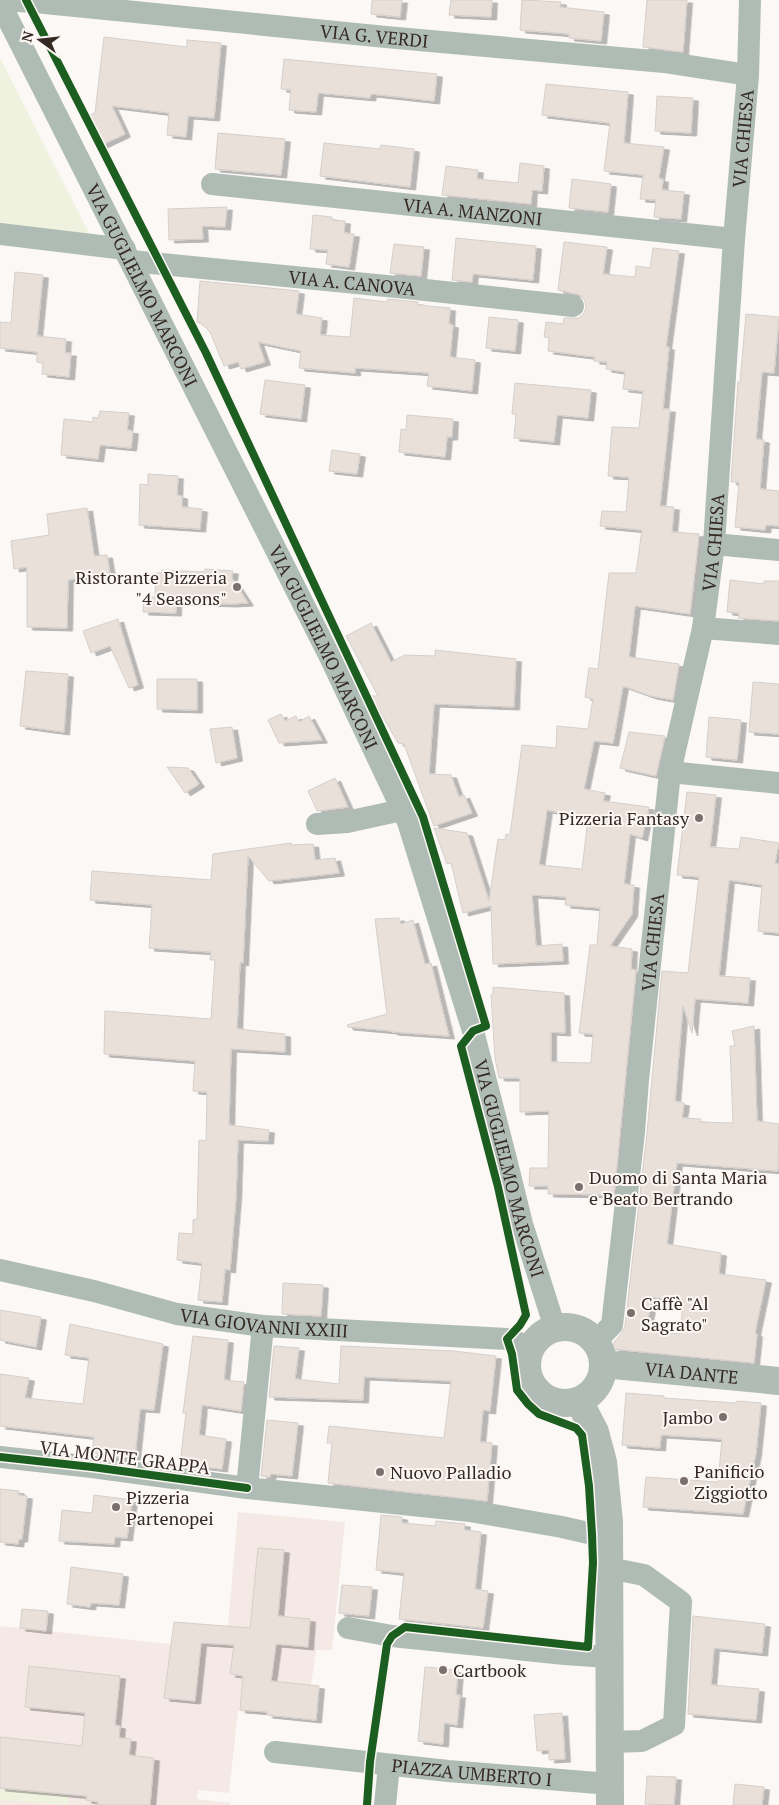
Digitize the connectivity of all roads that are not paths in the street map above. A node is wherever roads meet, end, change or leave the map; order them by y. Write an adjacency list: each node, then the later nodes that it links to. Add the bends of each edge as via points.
1 (750, 0): 4 (street, VIA CHIESA)
2 (0, 1): 3 (street, VIA G. VERDI); 8 (street, VIA GUGLIELMO MARCONI)
3 (206, 9): 4 (street, VIA G. VERDI, via 386,37 664,62)
4 (748, 75): 7 (street, VIA CHIESA)
5 (212, 184): 7 (street, VIA A. MANZONI)
6 (0, 234): 8 (street, VIA A. CANOVA)
7 (734, 239): 10 (street, VIA CHIESA)
8 (128, 255): 9 (street, VIA A. CANOVA); 16 (street, VIA GUGLIELMO MARCONI, via 331,659)
9 (573, 306)
10 (714, 544): 11 (street); 12 (street, VIA CHIESA)
11 (779, 550)
12 (704, 628): 13 (street); 14 (street, VIA CHIESA)
13 (779, 634)
14 (670, 772): 15 (street); 22 (street, VIA CHIESA, via 612,1325)
15 (779, 783)
16 (402, 810): 17 (street, via 347,822); 20 (street, VIA GUGLIELMO MARCONI, via 468,1016 522,1224)
17 (317, 824)
18 (0, 1270): 19 (street, VIA GIOVANNI XXIII, via 177,1314)
19 (263, 1326): 21 (street, VIA GIOVANNI XXIII, via 508,1339); 26 (street)
20 (555, 1328): 21 (main road, via 538,1338); 22 (main road, via 578,1329 587,1334)
21 (531, 1347): 24 (main road, via 527,1370 536,1391 556,1402)
22 (599, 1353): 23 (main road, VIA DANTE); 24 (main road, via 602,1375 597,1386)
23 (779, 1381)
24 (579, 1401): 27 (main road, via 595,1432 603,1462)
25 (0, 1457): 26 (street, VIA MONTE GRAPPA)
26 (247, 1488): 27 (street, VIA MONTE GRAPPA, via 470,1511)
27 (610, 1538): 28 (main road)
28 (609, 1568): 30 (main road); 31 (street, via 644,1575 681,1602 674,1725 642,1741)
29 (348, 1628): 30 (street, via 392,1636)
30 (608, 1657): 31 (main road)
31 (610, 1742): 34 (main road)
32 (275, 1752): 33 (street, PIAZZA UMBERTO I)
33 (389, 1765): 34 (street, PIAZZA UMBERTO I); 35 (street)
34 (610, 1795)
35 (385, 1805)

